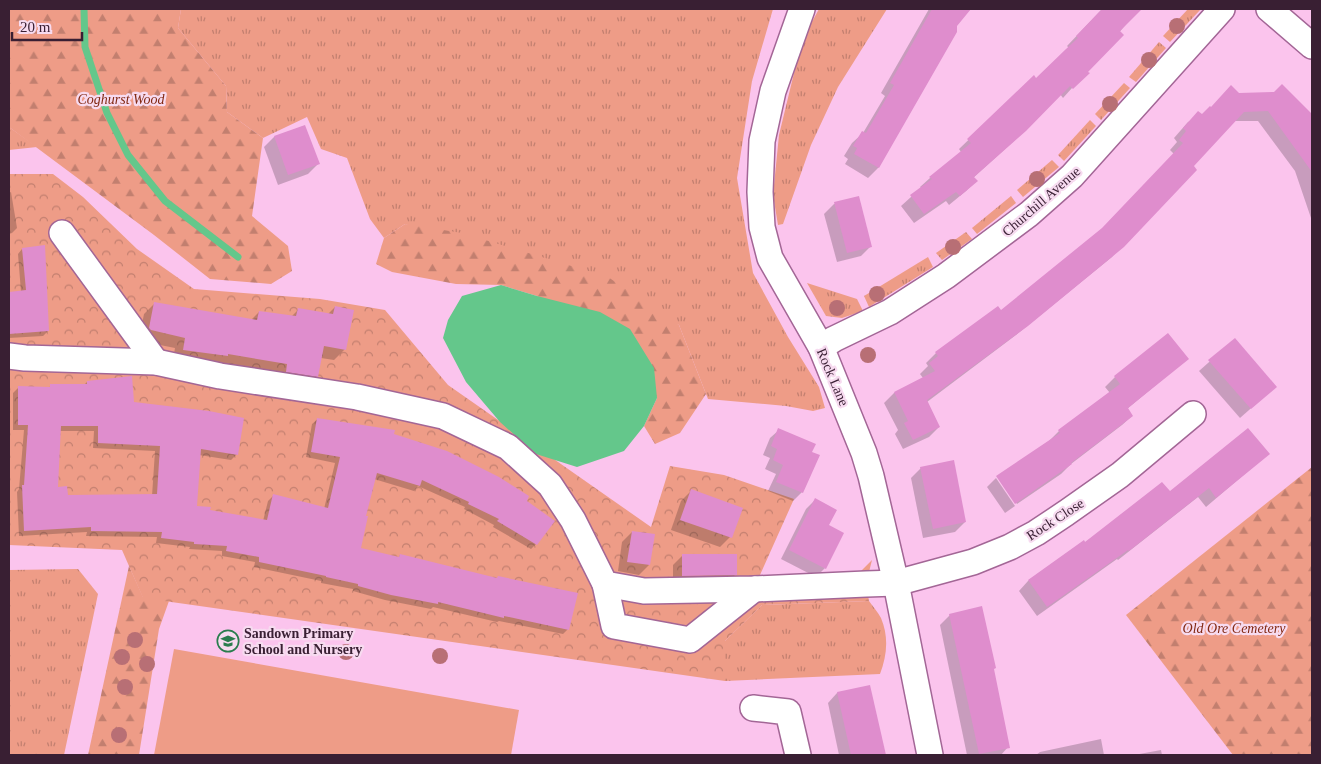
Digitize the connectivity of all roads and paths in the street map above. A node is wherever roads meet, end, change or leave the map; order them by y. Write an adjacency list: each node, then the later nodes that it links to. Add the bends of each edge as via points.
1 (802, 9): 6 (street, Rock Lane, via 773,91 762,141 762,227 770,258)
2 (1222, 9): 6 (street, Churchill Avenue, via 1072,176 1029,214 946,276 898,307)
3 (1268, 9): 4 (street)
4 (1312, 46)
5 (62, 233): 8 (street)
6 (822, 346): 10 (street, Rock Lane, via 864,453)
7 (9, 356): 8 (street)
8 (156, 362): 11 (street, via 220,376 357,397 443,416 508,447 550,485 573,520)
9 (1193, 414): 10 (street, Rock Close, via 1120,475 1036,533 974,562)
10 (896, 582): 12 (street, Rock Close); 15 (street, Rock Lane)
11 (605, 584): 12 (street, Rock Close, via 644,591); 12 (street, via 614,626 690,640)
12 (754, 590)
13 (753, 708): 14 (street, via 788,712)
14 (798, 755)
15 (930, 755)

